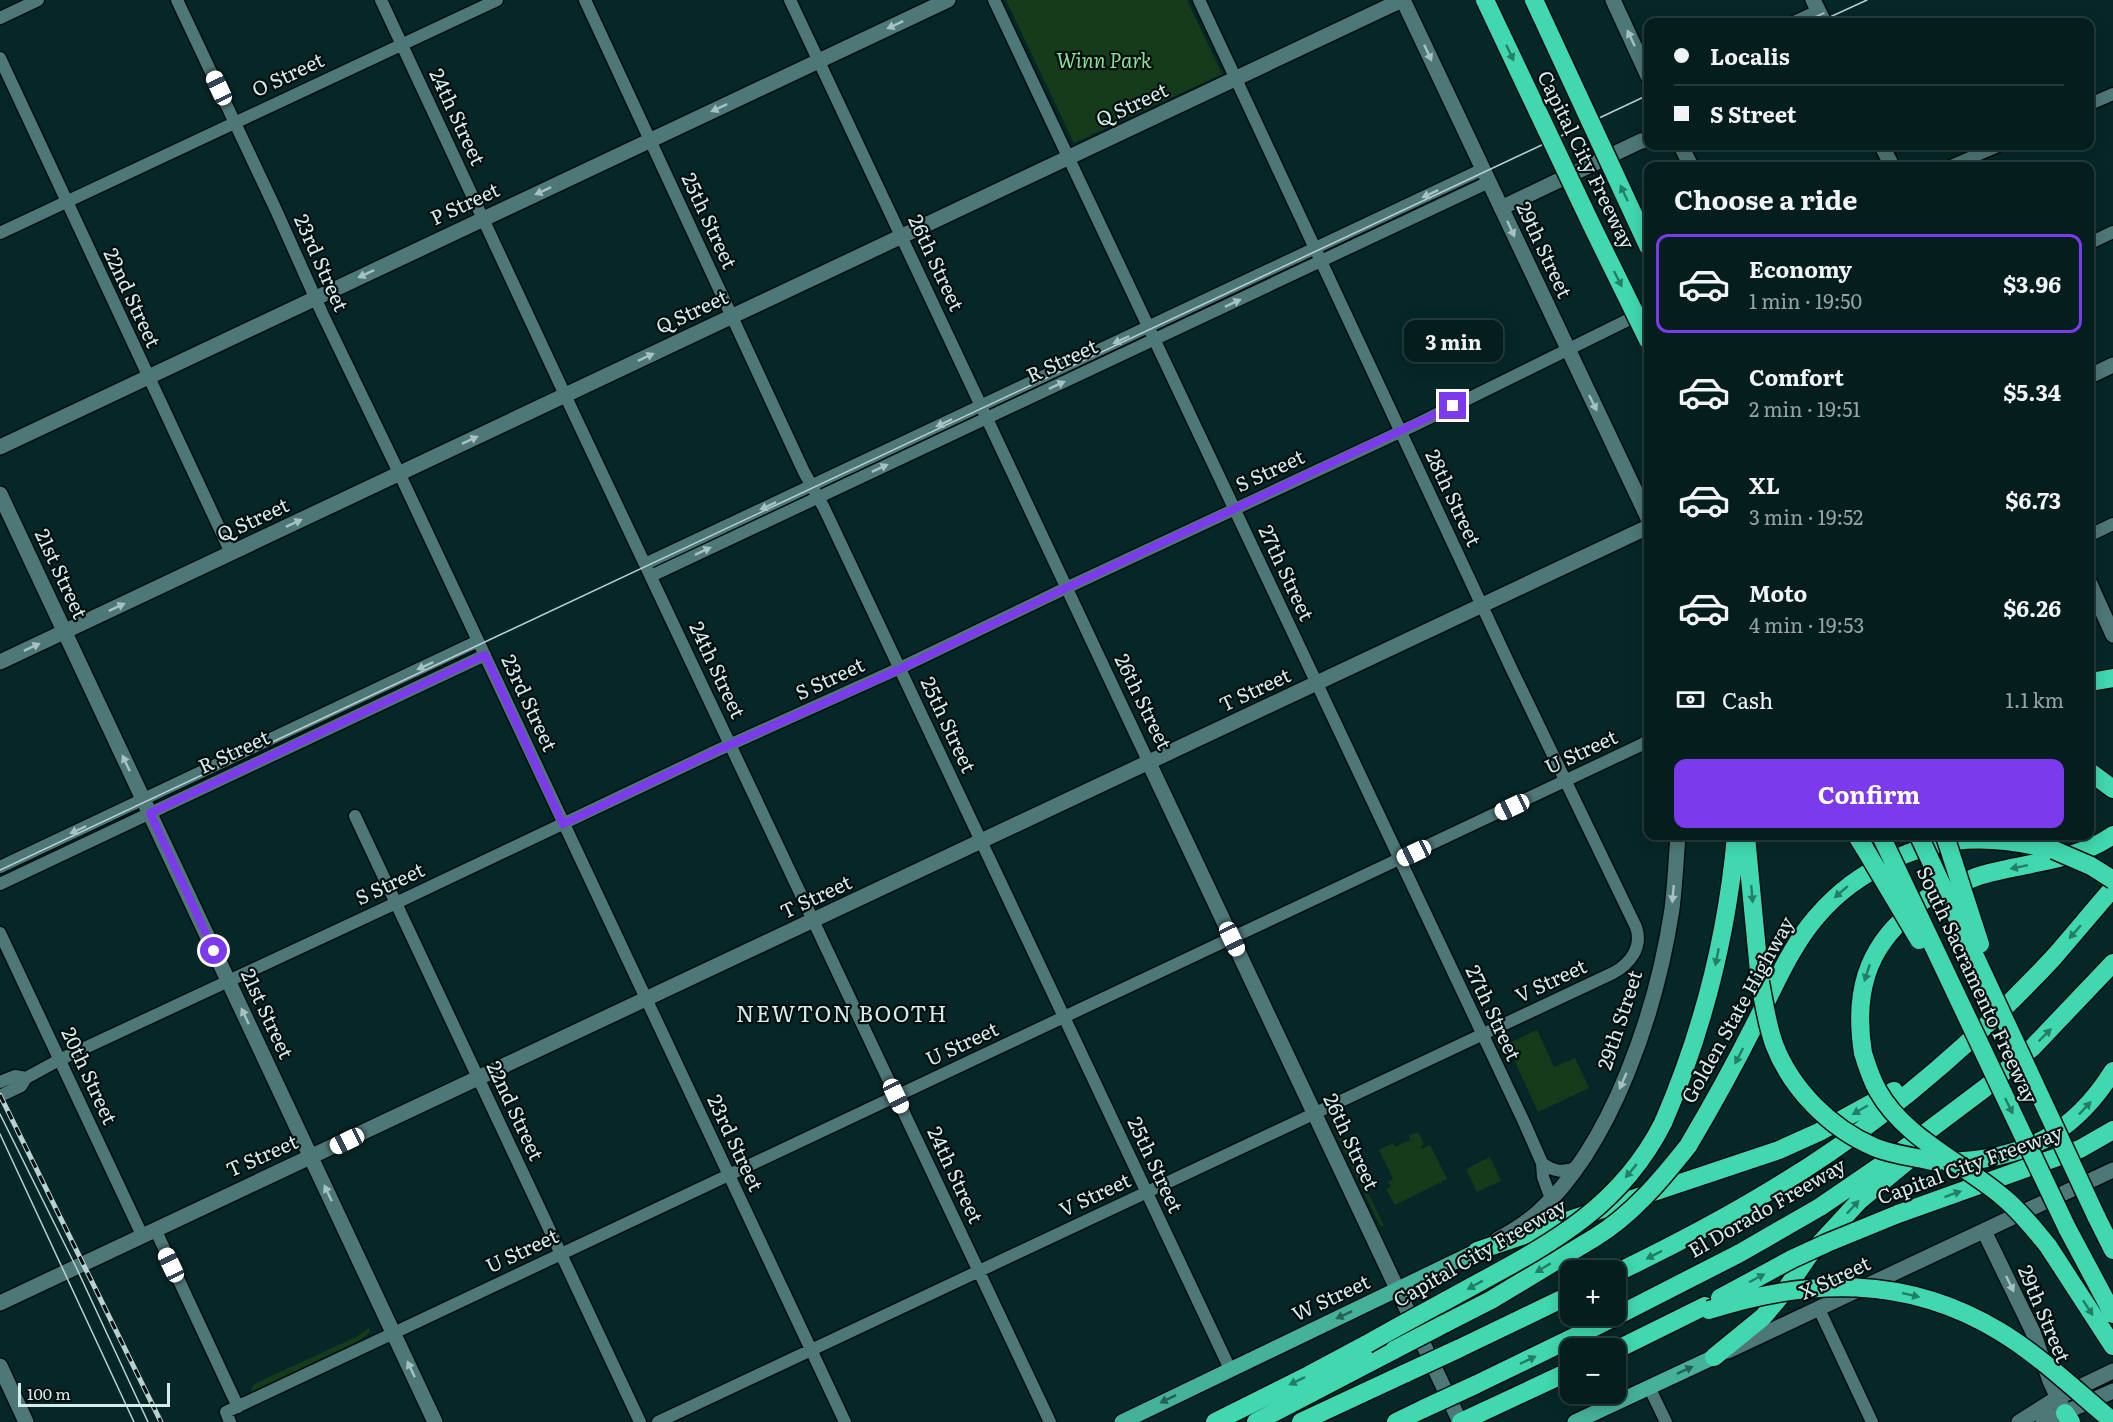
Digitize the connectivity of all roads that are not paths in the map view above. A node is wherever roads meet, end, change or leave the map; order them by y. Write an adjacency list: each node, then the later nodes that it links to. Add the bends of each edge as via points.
1 (39, 0): 15 (street)
2 (177, 0): 24 (street, 23rd Street)
3 (381, 0): 17 (street, 24th Street)
4 (497, 0): 17 (street, O Street)
5 (585, 0): 25 (street, 25th Street)
6 (790, 0): 19 (street, 26th Street)
7 (948, 0): 19 (main road, P Street, one-way to 19)
8 (994, 0): 28 (street, 27th Street)
9 (1199, 0): 21 (street, 28th Street)
10 (1403, 0): 21 (main road, Q Street); 30 (main road, 29th Street, one-way to 30)
11 (1485, 0): 45 (highway, Capital City Freeway, one-way to 45, bridge)
12 (1534, 0): 37 (highway, Capital City Freeway, one-way to 12, bridge)
13 (1613, 0): 20 (main road, one-way to 13)
14 (1819, 11): 16 (street)
15 (0, 18)
16 (1803, 18)
17 (401, 44): 24 (street, O Street); 33 (street, 24th Street)
18 (0, 58): 31 (street, 22nd Street)
19 (818, 61): 25 (main road, P Street, one-way to 25); 36 (street, 26th Street)
20 (1644, 67)
21 (1236, 79): 28 (main road, Q Street); 39 (street, 28th Street)
22 (2113, 94): 23 (street)
23 (2094, 102)
24 (234, 121): 31 (street, O Street); 41 (street, 23rd Street)
25 (650, 141): 33 (main road, P Street, one-way to 33); 43 (street, 25th Street)
26 (1644, 141): 32 (main road)
27 (1989, 150): 29 (street)
28 (1068, 158): 36 (main road, Q Street); 44 (street, 27th Street)
29 (1960, 162)
30 (1486, 175): 32 (main road, 29th Street); 39 (street, R Street, one-way to 39); 40 (street, R Street)
31 (66, 201): 34 (street, O Street); 50 (street, 22nd Street)
32 (1501, 207): 47 (main road, 29th Street, one-way to 47)
33 (483, 219): 41 (main road, P Street, one-way to 41); 51 (street, 24th Street)
34 (0, 232)
35 (2113, 232): 38 (street)
36 (901, 237): 43 (main road, Q Street); 52 (street, 26th Street)
37 (1644, 237)
38 (2094, 241)
39 (1315, 248): 40 (street, 28th Street); 44 (street, R Street)
40 (1320, 262): 46 (street, R Street, one-way to 40); 54 (street, 28th Street)
41 (315, 298): 50 (main road, P Street); 56 (street, 23rd Street)
42 (1644, 312): 47 (street, S Street)
43 (732, 316): 51 (main road, Q Street, one-way to 43); 57 (street, 25th Street)
44 (1148, 327): 46 (street, 27th Street); 52 (street, R Street, one-way to 52)
45 (1644, 331)
46 (1154, 340): 53 (street, R Street, one-way to 46); 60 (street, 27th Street)
47 (1568, 350): 54 (street, S Street); 61 (main road, 29th Street, one-way to 61)
48 (2113, 365): 49 (main road)
49 (2094, 374)
50 (148, 377): 55 (main road, P Street); 65 (street, 22nd Street)
51 (565, 395): 56 (main road, Q Street, one-way to 51); 66 (street, 24th Street)
52 (980, 406): 53 (street, 26th Street); 57 (street, R Street, one-way to 57)
53 (986, 419): 59 (street, R Street, one-way to 53); 68 (street, 26th Street)
54 (1400, 432): 60 (street, S Street); 70 (street, 28th Street)
55 (0, 447)
56 (399, 474): 65 (main road, Q Street, one-way to 56); 73 (street, 23rd Street)
57 (812, 486): 59 (street, 25th Street); 66 (street, R Street, one-way to 66)
58 (0, 494): 71 (main road, 21st Street)
59 (818, 497): 67 (street, R Street, one-way to 59); 76 (street, 25th Street)
60 (1234, 509): 68 (street, S Street); 77 (street, 27th Street)
61 (1644, 510)
62 (2113, 524): 64 (street)
63 (1644, 529): 70 (main road, T Street)
64 (2094, 533)
65 (231, 553): 71 (main road, Q Street, one-way to 65)
66 (645, 564): 67 (street, 24th Street)
67 (651, 576): 79 (street, 24th Street)
68 (1066, 588): 76 (street, S Street); 80 (street, 26th Street)
69 (2094, 593): 72 (main road)
70 (1482, 606): 77 (main road, T Street); 82 (street, 28th Street)
71 (64, 632): 75 (main road, Q Street, one-way to 71); 84 (main road, 21st Street, one-way to 71)
72 (2113, 635)
73 (478, 641): 74 (street, 23rd Street); 84 (street, R Street, one-way to 84)
74 (485, 655): 84 (street, R Street); 86 (street, 23rd Street)
75 (0, 662)
76 (900, 669): 79 (street, S Street); 96 (street, 25th Street)
77 (1316, 684): 80 (main road, T Street); 98 (street, 27th Street)
78 (1644, 744): 82 (street, U Street)
79 (731, 745): 86 (street, S Street); 104 (street, 24th Street)
80 (1149, 763): 96 (main road, T Street); 106 (main road, 26th Street)
81 (2094, 775): 83 (highway)
82 (1566, 780): 98 (street, U Street); 107 (street, 28th Street, via 1636,927)
83 (2113, 789)
84 (147, 806): 99 (street, R Street, one-way to 99); 101 (street, R Street); 109 (main road, 21st Street)
85 (355, 816): 103 (street, 22nd Street)
86 (563, 824): 103 (street, S Street); 110 (street, 23rd Street)
87 (2113, 835): 147 (highway, one-way to 147, bridge, via 2086,850 1981,875 1927,898 1896,924 1871,959 1859,1020 1869,1072 1894,1113 2027,1220)
88 (1678, 840): 128 (main road, 29th Street, one-way to 128, via 1672,909 1645,1021 1626,1074 1598,1134)
89 (1736, 840): 168 (highway, Capital City Freeway, one-way to 168, bridge, via 1728,902 1700,1024 1663,1122 1633,1170 1600,1205 1537,1251)
90 (1746, 840): 116 (highway, one-way to 116, bridge, via 1767,1023 1782,1061 1804,1095 1844,1130 1876,1148 1936,1162 1972,1162 2000,1156 2043,1142 2068,1125)
91 (1883, 840): 114 (highway, South Sacramento Freeway, bridge)
92 (1921, 840): 112 (highway, South Sacramento Freeway, bridge)
93 (1946, 840): 112 (highway, bridge)
94 (1976, 840): 169 (highway, Golden State Highway, one-way to 169, bridge, via 1938,843 1908,852 1857,878 1828,903 1799,940 1688,1146 1663,1177 1604,1232 1491,1300)
95 (1998, 840): 100 (highway, Golden State Highway, one-way to 95, bridge, via 2054,850)
96 (981, 842): 104 (main road, T Street); 111 (street, 25th Street)
97 (1861, 842): 114 (highway, bridge)
98 (1400, 860): 106 (street, U Street); 113 (street, 27th Street)
99 (0, 867)
100 (2113, 880)
101 (0, 884)
102 (2113, 888): 117 (highway, El Dorado Freeway, one-way to 117, via 2054,957)
103 (396, 903): 109 (street, S Street); 119 (street, 22nd Street)
104 (814, 921): 110 (main road, T Street); 123 (street, 24th Street)
105 (0, 933): 115 (street, 20th Street)
106 (1232, 939): 111 (street, U Street); 124 (main road, 26th Street)
107 (1636, 948): 113 (street, V Street, via 1620,969)
108 (2113, 963): 121 (highway, El Dorado Freeway, one-way to 108, via 2032,1048)
109 (229, 982): 115 (street, S Street); 126 (main road, 21st Street, one-way to 109)
110 (646, 1000): 119 (main road, T Street); 130 (street, 23rd Street)
111 (1065, 1017): 123 (street, U Street); 131 (street, 25th Street)
112 (2003, 1017): 135 (highway, South Sacramento Freeway, bridge)
113 (1482, 1035): 124 (street, V Street); 127 (street, 27th Street)
114 (1975, 1035): 145 (highway, South Sacramento Freeway, one-way to 145, bridge, via 2067,1228)
115 (59, 1060): 118 (street, S Street); 134 (street, 20th Street)
116 (2113, 1071)
117 (1931, 1075): 136 (highway, one-way to 136, via 1779,1150); 138 (highway, El Dorado Freeway, one-way to 138, via 1833,1151 1752,1203)
118 (27, 1078): 120 (street, S Street, via 15,1076); 122 (street, S Street, via 21,1086)
119 (479, 1079): 126 (main road, T Street); 137 (street, 22nd Street)
120 (0, 1082)
121 (1985, 1088): 150 (highway, one-way to 121, via 1777,1302 1810,1254 1860,1200 1911,1159); 171 (highway, El Dorado Freeway, one-way to 121, bridge, via 1750,1248 1820,1207)
122 (0, 1096)
123 (896, 1096): 130 (street, U Street); 139 (street, 24th Street)
124 (1314, 1113): 131 (street, V Street); 140 (main road, 26th Street)
125 (2113, 1130): 143 (highway, Capital City Freeway, one-way to 125, bridge, via 1827,1243 2080,1149)
126 (311, 1157): 134 (main road, T Street); 146 (main road, 21st Street, one-way to 126)
127 (1542, 1163): 128 (street, via 1562,1171); 132 (street, 27th Street)
128 (1577, 1167): 132 (main road, 29th Street)
129 (2113, 1170): 133 (main road, X Street)
130 (729, 1175): 137 (street, U Street); 149 (street, 23rd Street)
131 (1146, 1192): 139 (street, V Street); 152 (street, 25th Street)
132 (1551, 1199): 136 (main road, W Street, via 1527,1221)
133 (1984, 1231): 144 (main road, X Street); 158 (main road, 29th Street, one-way to 158, via 2033,1332)
134 (148, 1232): 142 (main road, T Street); 157 (street, 20th Street)
135 (2113, 1250)
136 (1477, 1251): 140 (main road, W Street)
137 (561, 1254): 146 (street, U Street); 163 (street, 22nd Street)
138 (1626, 1268)
139 (979, 1272): 149 (street, V Street); 166 (street, 24th Street)
140 (1397, 1290): 152 (main road, W Street, one-way to 152); 172 (main road, 26th Street)
141 (1560, 1300): 170 (highway, bridge)
142 (0, 1303)
143 (1707, 1308): 148 (highway, Capital City Freeway); 160 (highway, one-way to 160, bridge, via 1783,1290 1864,1287 1912,1295 1958,1310 2001,1332)
144 (1819, 1309): 150 (main road, X Street); 175 (street)
145 (2113, 1314)
146 (394, 1334): 157 (street, U Street); 162 (main road, 21st Street, one-way to 146)
147 (2109, 1340)
148 (1626, 1345)
149 (811, 1351): 164 (street, V Street); 165 (street, 23rd Street)
150 (1714, 1357): 155 (main road, X Street, one-way to 150)
151 (0, 1366): 161 (main road)
152 (1230, 1369): 167 (main road, W Street, one-way to 167)
153 (2113, 1371): 158 (main road)
154 (1560, 1376): 172 (highway)
155 (1649, 1387): 173 (main road, X Street); 174 (street)
156 (2113, 1391): 158 (main road)
157 (238, 1407): 159 (street, U Street)
158 (2064, 1411): 176 (main road); 177 (main road)
159 (228, 1417)
160 (2112, 1420)
161 (26, 1422)
162 (435, 1422)
163 (640, 1422)
164 (658, 1422)
165 (844, 1422)
166 (1050, 1422)
167 (1122, 1422)
168 (1215, 1422)
169 (1256, 1422)
170 (1301, 1422)
171 (1396, 1422)
172 (1460, 1422)
173 (1575, 1422)
174 (1666, 1422)
175 (1872, 1422)
176 (2019, 1422)
177 (2043, 1422)

